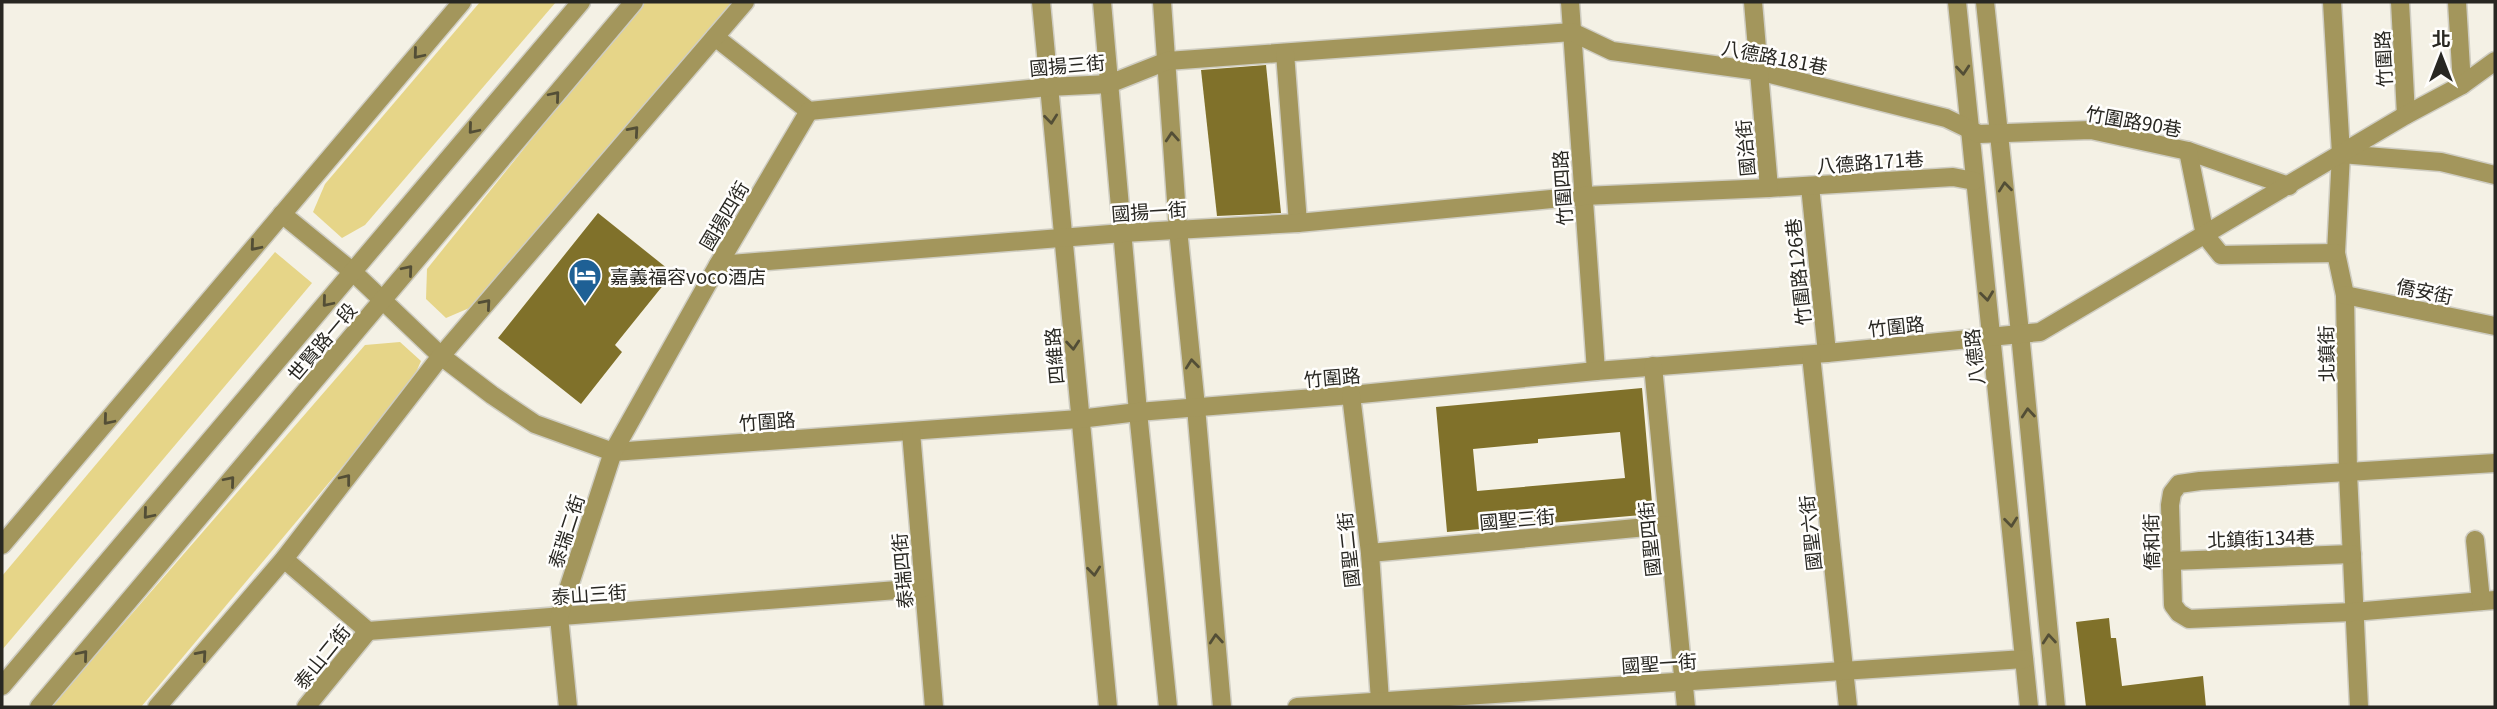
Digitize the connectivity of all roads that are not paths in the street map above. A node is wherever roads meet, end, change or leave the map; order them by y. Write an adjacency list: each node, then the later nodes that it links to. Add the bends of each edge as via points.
1 (462, 2): 36 (street, one-way to 36)
2 (581, 2): 44 (street, 世賢路一段, one-way to 44)
3 (634, 2): 46 (street, 世賢路一段, one-way to 3)
4 (745, 2): 16 (street)
5 (1041, 2): 23 (street, 四維路)
6 (1102, 2): 21 (street)
7 (1162, 2): 18 (street)
8 (1570, 2): 15 (street, 竹圍四路)
9 (1753, 2): 20 (street, 國治街)
10 (1957, 2): 26 (street, 八德路, one-way to 26)
11 (1985, 2): 27 (street)
12 (2332, 2): 29 (street, 北鎮街)
13 (2400, 2): 25 (street, 竹圍路)
14 (2458, 2): 22 (street)
15 (1572, 32): 17 (street, 國揚三街); 20 (street, 八德路181巷, via 1612,51); 35 (street, 竹圍四路)
16 (715, 37): 24 (street); 51 (street, one-way to 16)
17 (1285, 53): 18 (street, 國揚三街); 37 (street)
18 (1167, 61): 21 (street, 國揚三街); 38 (street, one-way to 18)
19 (2495, 61): 22 (street, 竹圍路)
20 (1758, 71): 26 (street, 八德路181巷, via 1946,118); 34 (street, 國治街)
21 (1109, 84): 23 (street, 國揚三街); 39 (street)
22 (2462, 85): 25 (street, 竹圍路)
23 (1048, 87): 24 (street, 國揚三街); 41 (street, 四維路, one-way to 41)
24 (809, 111): 43 (street, 國揚四街)
25 (2406, 115): 29 (street, 竹圍路)
26 (1969, 128): 27 (street, 竹圍路90巷, via 1979,134); 31 (street, 八德路)
27 (1999, 134): 28 (street, 竹圍路90巷, via 2091,130); 48 (street, one-way to 27)
28 (2188, 151): 33 (street, 竹圍路90巷); 40 (street)
29 (2341, 154): 30 (street, via 2441,162); 33 (street, 竹圍路); 42 (street, 北鎮街)
30 (2495, 175)
31 (1974, 181): 32 (street, 八德路171巷, via 1953,177); 49 (street, 八德路, one-way to 49)
32 (1810, 186): 34 (street, 八德路171巷); 50 (street, 竹圍路126巷)
33 (2289, 186): 40 (street, 竹圍路)
34 (1769, 188): 35 (street, 國治街)
35 (1583, 196): 37 (street, 國揚一街); 53 (street, 竹圍四路)
36 (282, 214): 44 (street, 竹圍路); 64 (street, one-way to 64)
37 (1298, 223): 38 (street, 國揚一街)
38 (1178, 229): 39 (street, 國揚一街); 55 (street, one-way to 38)
39 (1123, 233): 41 (street, 國揚一街); 56 (street)
40 (2206, 234): 42 (street, via 2221,255); 48 (street, 竹圍路, via 2055,325)
41 (1064, 237): 43 (street, 國揚一街); 57 (street, 四維路, one-way to 57)
42 (2336, 253): 45 (street, 北鎮街)
43 (718, 265): 59 (street, 國揚四街)
44 (353, 271): 46 (street, 竹圍路); 77 (street, 世賢路一段, one-way to 77)
45 (2346, 295): 47 (street, 僑安街); 61 (street, 北鎮街)
46 (383, 300): 51 (street, 竹圍路); 79 (street, 世賢路一段, one-way to 46)
47 (2495, 326)
48 (2020, 334): 49 (street, 竹圍路); 91 (street, one-way to 48)
49 (1992, 338): 50 (street, 竹圍路); 74 (street, 八德路, one-way to 74)
50 (1819, 354): 52 (street, 竹圍路); 75 (street, 國聖六街)
51 (441, 356): 59 (street, 竹圍路, via 535,424); 67 (street, one-way to 51)
52 (1653, 366): 53 (street, 竹圍路); 62 (street, 國聖四街)
53 (1596, 371): 54 (street, 竹圍路)
54 (1351, 396): 55 (street, 竹圍路); 65 (street, 國聖二街)
55 (1196, 407): 56 (street, 竹圍路); 86 (street, one-way to 55)
56 (1138, 412): 57 (street, 竹圍路); 85 (street)
57 (1079, 419): 58 (street, 竹圍路); 84 (street, 四維路, one-way to 84)
58 (911, 432): 59 (street, 竹圍路); 69 (street, 泰瑞四街)
59 (613, 452): 72 (street, 泰瑞二街)
60 (2495, 463): 61 (street, 僑和街)
61 (2348, 473): 66 (street, 北鎮街); 68 (street, 僑和街, via 2179,484 2170,506)
62 (1668, 525): 65 (street, 國聖三街); 76 (street, 國聖四街)
63 (2475, 540): 70 (street, 僑和街)
64 (2, 545)
65 (1370, 553): 78 (street, 國聖二街)
66 (2352, 555): 68 (street, 北鎮街134巷); 71 (street, 北鎮街)
67 (284, 559): 73 (street); 80 (street, one-way to 67)
68 (2171, 561): 71 (street, 僑和街, via 2173,605 2189,619)
69 (923, 588): 72 (street, 泰山三街); 83 (street, 泰瑞四街)
70 (2488, 601): 71 (street, 僑和街)
71 (2353, 612): 92 (street, 北鎮街)
72 (559, 617): 73 (street, 泰山三街); 82 (street, 泰瑞二街)
73 (368, 631): 81 (street, 泰山二街)
74 (2024, 659): 75 (street, 國聖一街); 90 (street, 八德路)
75 (1844, 672): 76 (street, 國聖一街); 89 (street, 國聖六街)
76 (1683, 681): 78 (street, 國聖一街); 88 (street, 國聖四街)
77 (2, 686)
78 (1380, 701): 87 (street, 國聖一街)
79 (39, 707)
80 (157, 707)
81 (306, 707)
82 (568, 707)
83 (934, 707)
84 (1108, 707)
85 (1168, 707)
86 (1222, 707)
87 (1297, 707)
88 (1686, 707)
89 (1848, 707)
90 (2029, 707)
91 (2056, 707)
92 (2359, 707)

